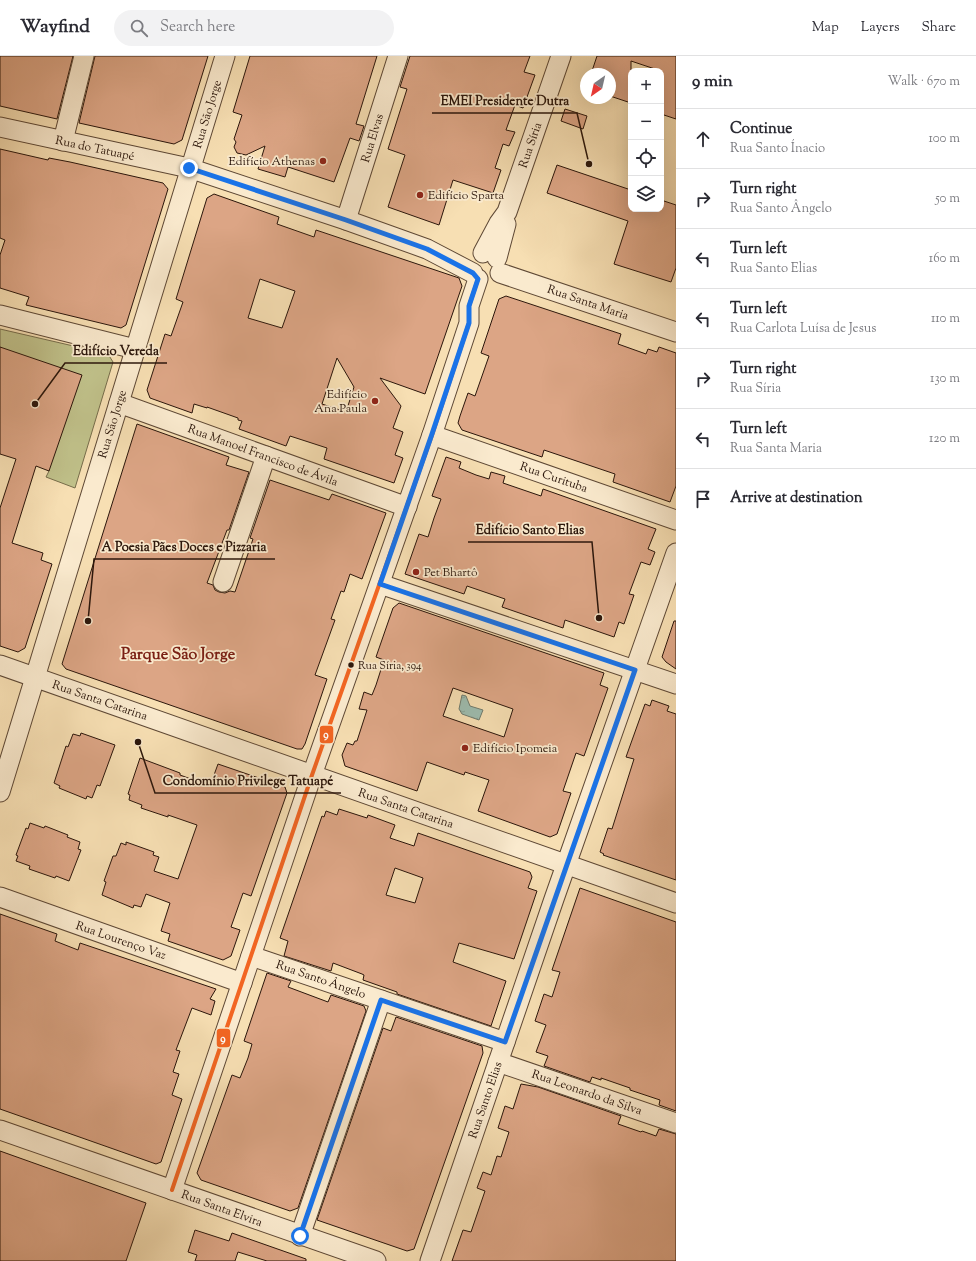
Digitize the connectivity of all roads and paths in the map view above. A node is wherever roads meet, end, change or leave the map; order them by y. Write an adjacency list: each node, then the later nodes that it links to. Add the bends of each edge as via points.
1 (84, 56): 6 (street)
2 (224, 56): 7 (street, Rua São Jorge)
3 (398, 56): 8 (street, Rua Elvas)
4 (561, 56): 9 (street, Rua Síria, via 507,212 506,224)
5 (0, 127): 6 (street, Rua do Tatuapé)
6 (63, 141): 7 (street, Rua do Tatuapé)
7 (189, 168): 8 (street, Rua Santa Maria); 12 (street, Rua São Jorge)
8 (346, 220): 9 (street, Rua Santa Maria)
9 (487, 270): 11 (street, Rua Santa Maria); 14 (street, Rua Síria, via 469,306 469,323)
10 (0, 315): 12 (street)
11 (676, 332)
12 (135, 349): 13 (street, Rua São Jorge)
13 (119, 403): 15 (street, Rua Manoel Francisco de Ávila); 23 (street, Rua São Jorge)
14 (432, 434): 16 (street, Rua Síria); 17 (street, Rua Curituba)
15 (266, 456): 16 (street, Rua Manoel Francisco de Ávila); 19 (street)
16 (407, 507): 20 (street, Rua Síria)
17 (676, 520)
18 (676, 553): 22 (street, Rua Santo Elias)
19 (223, 582)
20 (380, 584): 22 (street); 25 (street, Rua Síria)
21 (0, 665): 23 (street, Rua Santa Catarina)
22 (635, 670): 24 (street); 27 (street, Rua Santo Elias)
23 (35, 677): 25 (street, Rua Santa Catarina); 26 (street, Rua São Jorge)
24 (676, 684)
25 (312, 775): 27 (street, Rua Santa Catarina); 30 (street, Rua Síria)
26 (0, 792)
27 (566, 865): 29 (street, Rua Santa Catarina); 33 (street, Rua Santo Elias)
28 (0, 898): 31 (street, Rua Lourenço Vaz)
29 (676, 903)
30 (251, 956): 31 (street, Rua Síria); 32 (street, Rua Santo Ângelo)
31 (242, 983): 37 (street, Rua Síria)
32 (381, 1000): 33 (street, Rua Santo Ângelo); 38 (street)
33 (505, 1042): 34 (street, Rua Santo Elias)
34 (498, 1062): 35 (street, Rua Leonardo da Silva); 40 (street, Rua Santo Elias)
35 (676, 1123)
36 (0, 1130): 37 (street, Rua Santa Elvira)
37 (172, 1190): 38 (street, Rua Santa Elvira)
38 (300, 1236): 39 (street, Rua Santa Elvira)
39 (376, 1261)
40 (430, 1261)

